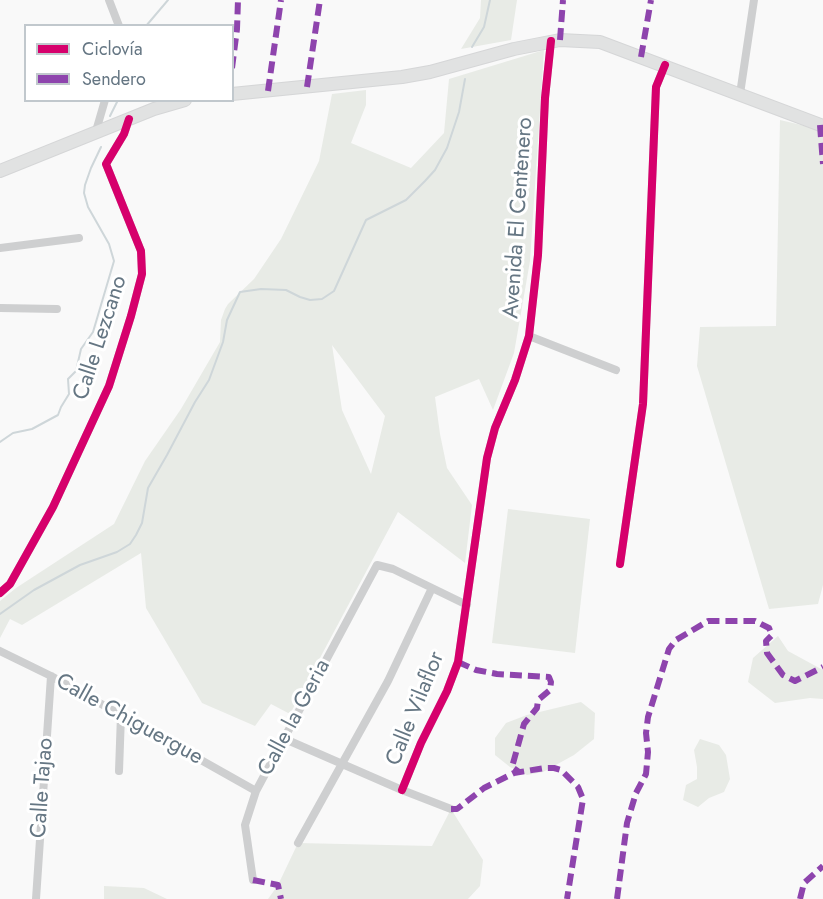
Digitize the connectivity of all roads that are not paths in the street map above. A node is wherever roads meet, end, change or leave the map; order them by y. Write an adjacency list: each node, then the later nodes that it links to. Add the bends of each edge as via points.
1 (109, 0): 3 (street)
2 (754, 0): 7 (street)
3 (117, 24)
4 (551, 41): 5 (main road, via 600,42); 6 (main road, via 402,77); 18 (street, Avenida El Centenero)
5 (665, 65): 7 (main road); 20 (street, via 656,87 643,404)
6 (234, 94)
7 (740, 94): 11 (main road)
8 (104, 102): 12 (street)
9 (178, 102): 10 (main road)
10 (129, 118): 12 (main road); 22 (street, Calle Lezcano, via 106,164 141,251 142,274 131,316 109,387 57,497 10,584)
11 (823, 126)
12 (96, 132): 13 (main road)
13 (0, 171)
14 (78, 238): 15 (street)
15 (0, 248)
16 (0, 308): 17 (street)
17 (57, 309)
18 (529, 336): 19 (street); 23 (street, Avenida El Centenero, via 488,458)
19 (616, 370)
20 (620, 564)
21 (432, 588): 23 (street); 27 (street, Calle la Geria, via 377,564); 28 (street, via 388,681)
22 (0, 593)
23 (467, 605): 30 (street, Calle Vilaflor, via 458,662)
24 (0, 651): 25 (street, Calle Chiguergue)
25 (51, 676): 26 (street, Calle Chiguergue); 35 (street, Calle Tajao)
26 (121, 715): 29 (street); 31 (street, Calle Chiguergue)
27 (285, 739): 28 (street); 31 (street, Calle la Geria)
28 (342, 763): 30 (street); 33 (street)
29 (119, 771)
30 (402, 790): 32 (street)
31 (256, 791): 34 (street, Calle la Geria, via 244,825)
32 (451, 809)
33 (298, 843)
34 (253, 880)
35 (36, 899)

